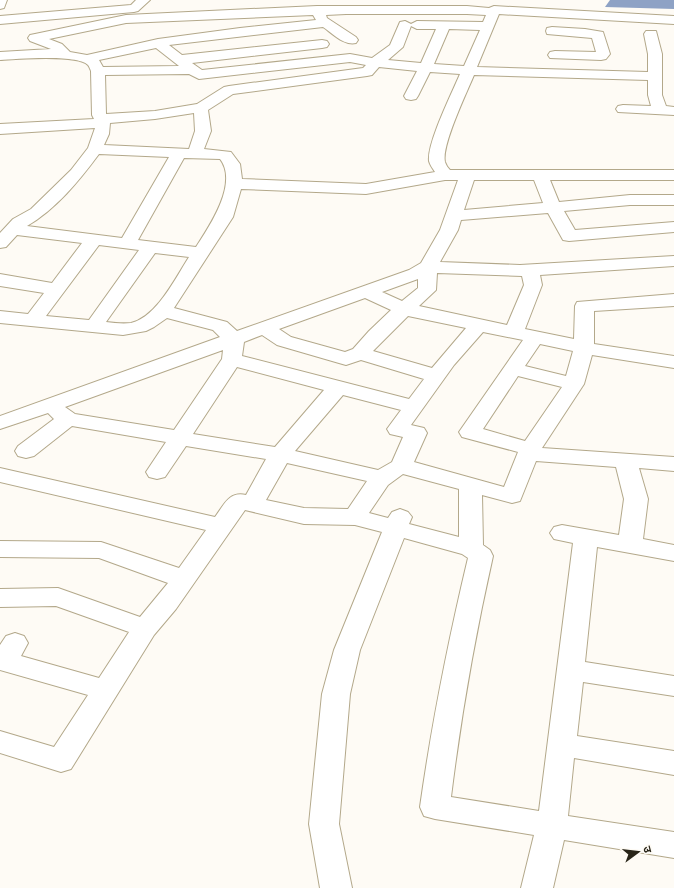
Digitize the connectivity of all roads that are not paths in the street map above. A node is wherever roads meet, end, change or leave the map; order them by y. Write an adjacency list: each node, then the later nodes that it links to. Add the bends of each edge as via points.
1 (1, 0): 5 (street)
2 (144, 0): 10 (street)
3 (558, 0): 9 (street)
4 (585, 0): 11 (street)
5 (0, 5)
6 (298, 5): 8 (street); 12 (street)
7 (495, 7): 8 (street, via 459,10); 9 (street); 18 (street)
8 (317, 10): 15 (street, via 322,20)
9 (555, 13): 11 (street); 19 (street)
10 (136, 14): 12 (street); 13 (street); 24 (street, via 126,20 35,38 57,47)
11 (582, 15): 14 (street)
12 (158, 18): 22 (street)
13 (0, 20)
14 (674, 20)
15 (328, 24): 16 (street); 21 (street); 22 (street, via 299,25)
16 (348, 24)
17 (444, 26): 18 (street); 29 (street, via 398,25 396,47); 30 (street)
18 (488, 26): 33 (street)
19 (552, 31): 25 (street); 25 (street, via 598,35 603,54)
20 (651, 34): 35 (street, via 662,55)
21 (351, 40)
22 (165, 42): 27 (street); 28 (street)
23 (322, 44): 28 (street)
24 (65, 55): 26 (street, via 49,53); 27 (street)
25 (555, 55): 34 (street)
26 (0, 56)
27 (87, 59): 32 (street, via 94,63)
28 (178, 60): 31 (street)
29 (375, 62): 30 (street); 31 (street, via 350,58 199,75); 37 (street, via 370,70 364,73 229,90)
30 (426, 67): 33 (street); 36 (street)
31 (192, 70): 32 (street)
32 (98, 71): 40 (street, via 99,115)
33 (469, 71): 34 (street); 44 (street, via 444,129 437,155 437,163)
34 (559, 74): 35 (street)
35 (655, 76): 39 (street, via 655,95)
36 (411, 96)
37 (201, 108): 40 (street); 43 (street, via 203,131)
38 (623, 109): 39 (street)
39 (667, 111)
40 (102, 121): 41 (street); 42 (street)
41 (0, 129)
42 (96, 149): 43 (street); 52 (street, via 77,173 37,213)
43 (187, 153): 48 (street, via 225,155 232,164); 56 (street)
44 (445, 175): 45 (street); 48 (street, via 366,190)
45 (468, 175): 46 (street); 51 (street)
46 (540, 175): 47 (street); 50 (street)
47 (674, 175)
48 (234, 184): 58 (street, via 224,217)
49 (674, 200): 50 (street, via 630,200)
50 (553, 208): 51 (street); 53 (street, via 569,236)
51 (454, 214): 60 (street, via 449,230)
52 (11, 225): 54 (street); 55 (street)
53 (674, 227)
54 (94, 240): 56 (street); 63 (street)
55 (0, 243)
56 (127, 244): 57 (street)
57 (150, 247): 58 (street); 71 (street)
58 (200, 253): 67 (street)
59 (674, 261): 61 (street)
60 (428, 267): 61 (street); 64 (street); 66 (street, via 427,290)
61 (530, 269): 73 (street, via 533,285)
62 (0, 280): 63 (street)
63 (56, 289): 69 (street)
64 (367, 292): 66 (street); 72 (street)
65 (674, 300): 75 (street, via 584,306)
66 (404, 309): 70 (street); 77 (street)
67 (163, 311): 71 (street, via 153,320 137,328 118,330); 76 (street, via 220,326)
68 (0, 317): 69 (street)
69 (32, 321): 71 (street)
70 (479, 325): 73 (street); 80 (street)
71 (94, 326)
72 (266, 329): 76 (street); 77 (street, via 284,341 346,359)
73 (514, 333): 74 (street)
74 (534, 337): 75 (street); 79 (street)
75 (584, 348): 78 (street); 81 (street)
76 (233, 349): 82 (street); 83 (street); 87 (street)
77 (360, 353): 80 (street)
78 (674, 362)
79 (513, 370): 81 (street); 89 (street, via 470,432)
80 (436, 376): 84 (street)
81 (574, 384): 89 (street)
82 (338, 387): 84 (street); 90 (street)
83 (52, 404): 85 (street); 86 (street)
84 (414, 407): 94 (street, via 398,429 416,433)
85 (68, 419): 87 (street); 88 (street)
86 (0, 423)
87 (179, 437): 90 (street); 93 (street)
88 (26, 451)
89 (529, 452): 91 (street); 96 (street, via 512,496)
90 (280, 455): 94 (street); 97 (street)
91 (625, 460): 92 (street); 101 (street, via 636,499)
92 (674, 464)
93 (157, 472)
94 (392, 472): 96 (street); 98 (street, via 376,485)
95 (0, 475): 100 (street)
96 (470, 485): 102 (street)
97 (252, 504): 98 (street, via 304,516); 100 (street, via 239,501)
98 (355, 517): 99 (street)
99 (398, 523): 102 (street); 117 (street, via 347,650 336,694 324,824)
100 (221, 526): 105 (street)
101 (630, 545): 104 (street); 109 (street, via 574,535)
102 (471, 548): 115 (street, via 481,556 461,642 444,736 435,807)
103 (0, 549): 105 (street, via 101,550)
104 (674, 553)
105 (184, 579): 107 (street)
106 (0, 598): 107 (street, via 58,598)
107 (145, 628): 111 (street)
108 (15, 643): 111 (street, via 4,661)
109 (570, 670): 110 (street); 113 (street)
110 (674, 686)
111 (107, 690): 112 (street, via 61,761)
112 (0, 742)
113 (561, 745): 114 (street); 115 (street)
114 (674, 763)
115 (552, 825): 116 (street); 118 (street)
116 (674, 845)
117 (336, 888)
118 (537, 888)

